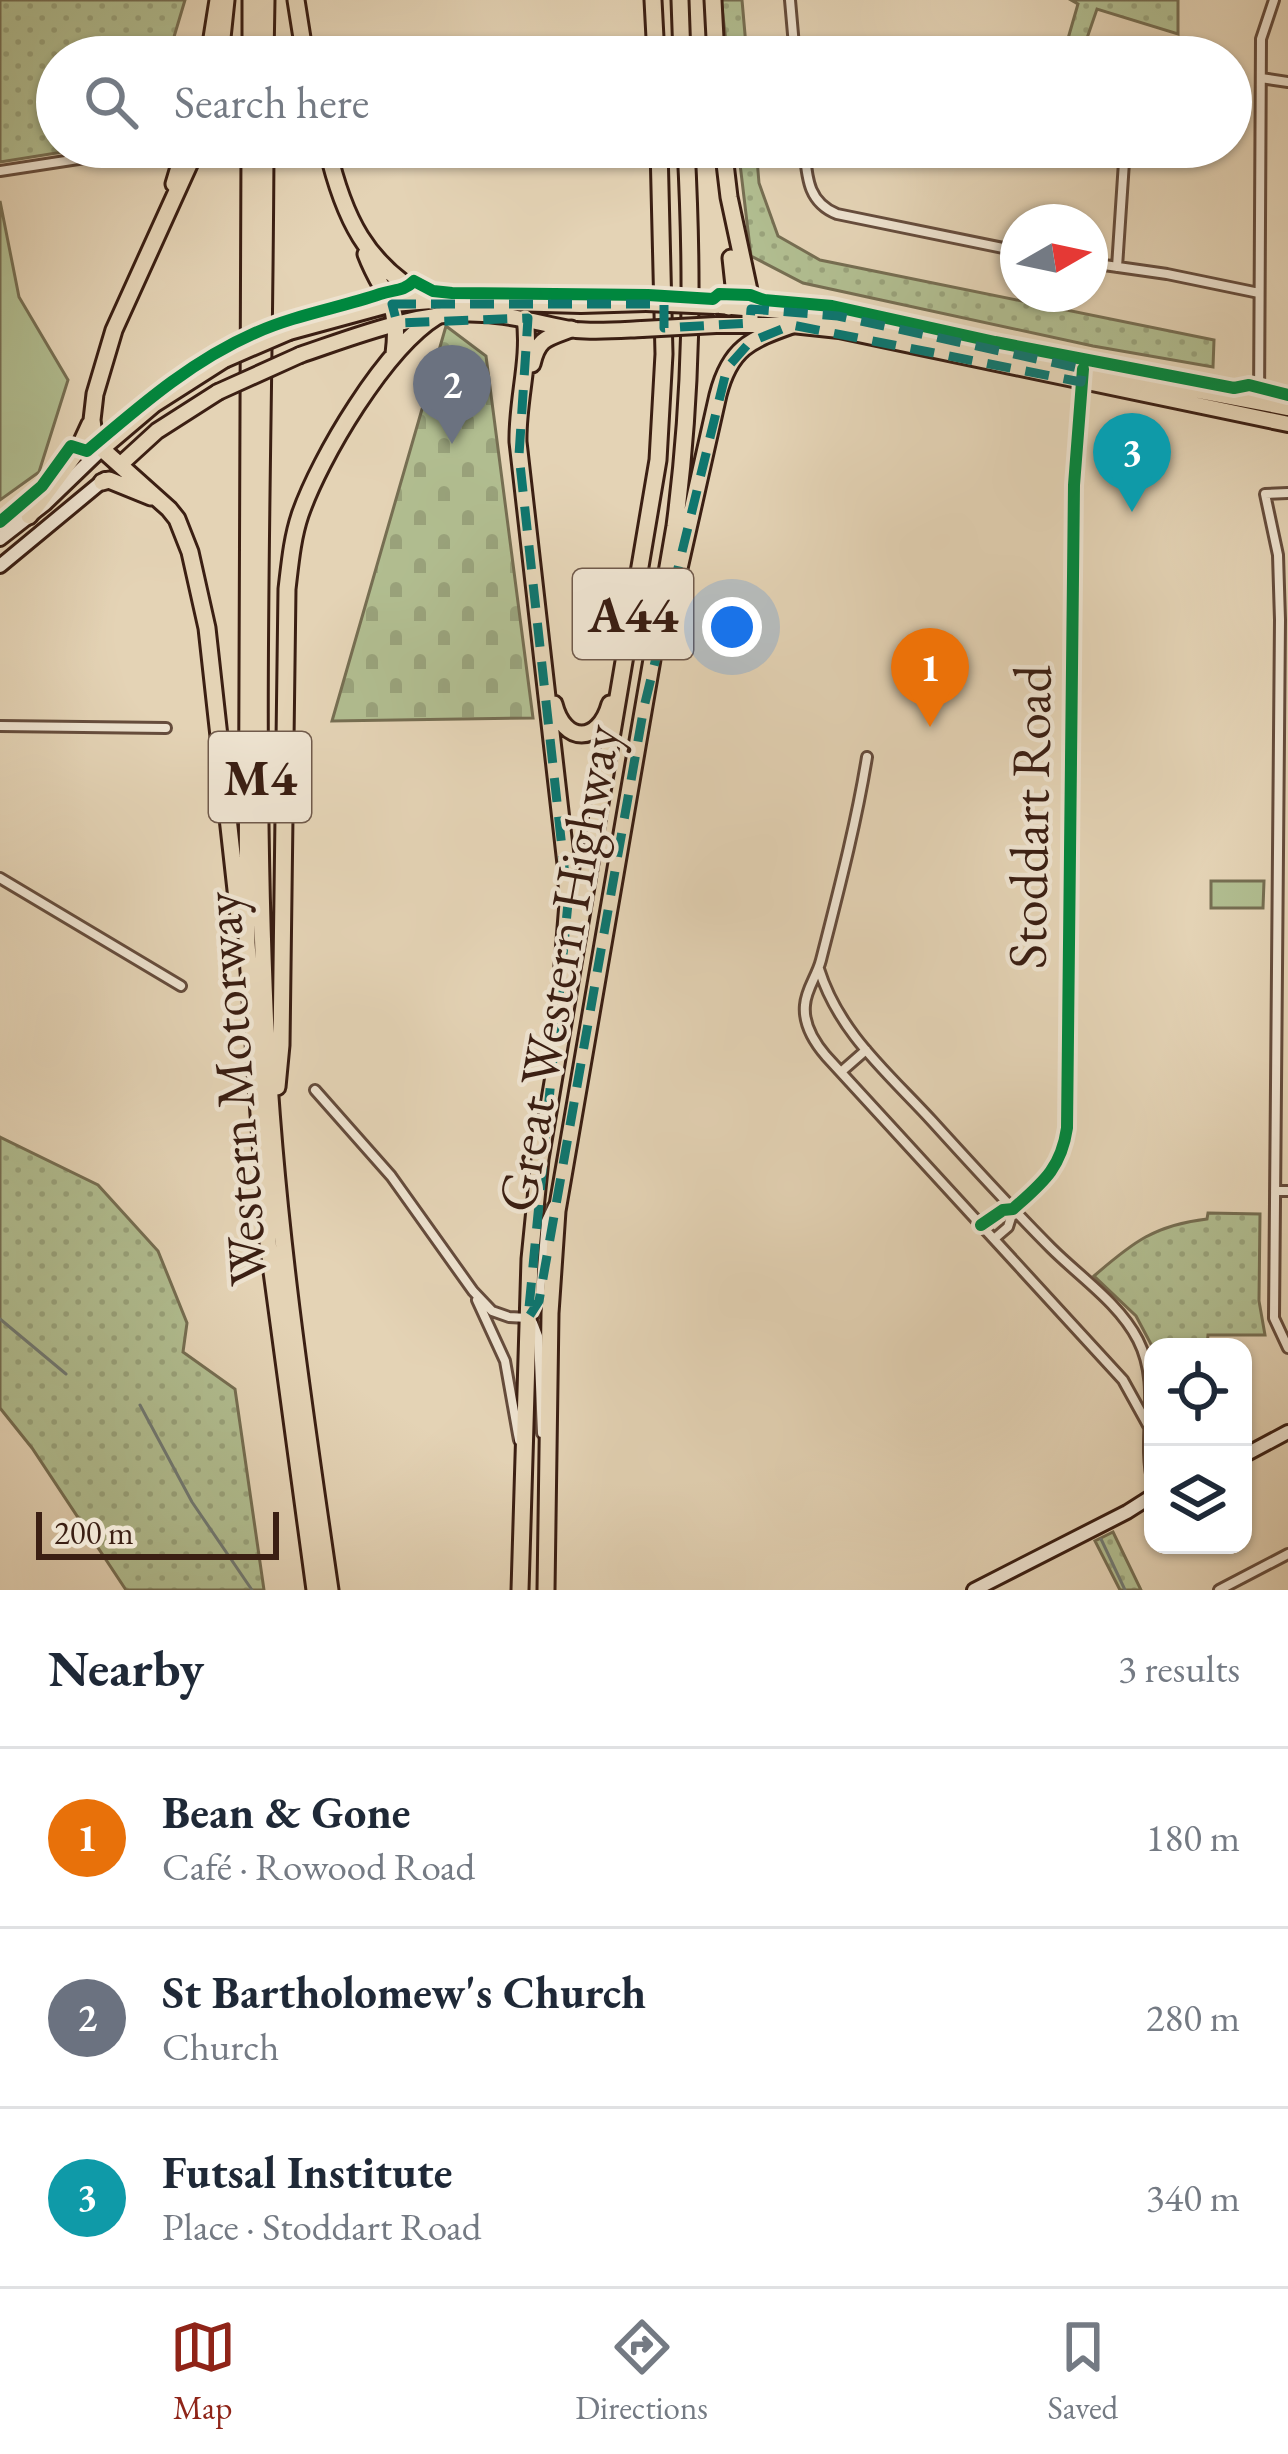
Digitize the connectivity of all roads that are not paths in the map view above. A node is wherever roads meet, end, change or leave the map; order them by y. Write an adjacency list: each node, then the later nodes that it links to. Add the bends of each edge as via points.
1 (222, 0): 10 (highway); 11 (highway)
2 (251, 0): 12 (highway)
3 (266, 0): 13 (highway)
4 (296, 0): 14 (highway)
5 (653, 0): 15 (highway)
6 (680, 0): 16 (highway)
7 (708, 0): 17 (highway); 18 (highway)
8 (790, 0): 19 (street)
9 (1274, 0): 20 (street, via 1261,39)
10 (213, 36)
11 (221, 36)
12 (251, 36)
13 (265, 36)
14 (302, 36)
15 (655, 36)
16 (681, 36)
17 (707, 36)
18 (713, 36)
19 (793, 36)
20 (1261, 77): 21 (street); 40 (street)
21 (1288, 82)
22 (36, 165): 34 (street)
23 (178, 168): 35 (highway)
24 (188, 168): 35 (highway)
25 (250, 168): 72 (highway, Western Motorway / M4)
26 (265, 168): 80 (highway, Western Motorway / M4, via 260,834)
27 (332, 168): 36 (highway)
28 (660, 168): 63 (highway, Great Western Highway / A44, via 662,408)
29 (687, 168): 64 (highway, Great Western Highway / A44, via 688,402)
30 (716, 168): 42 (highway, via 735,282)
31 (726, 168): 44 (highway)
32 (806, 168): 37 (street, via 814,199 837,214)
33 (1124, 168): 39 (street)
34 (0, 171)
35 (168, 216): 53 (highway, via 114,330)
36 (363, 245): 41 (highway); 43 (highway)
37 (1000, 247)
38 (1108, 266): 39 (street)
39 (1117, 267): 40 (street)
40 (1259, 293): 52 (street)
41 (392, 304): 43 (main road); 46 (highway); 55 (main road, bridge, via 224,359)
42 (722, 307): 43 (main road, bridge); 44 (main road)
43 (434, 308): 45 (main road); 46 (main road); 49 (highway)
44 (750, 316): 47 (main road); 48 (main road, bridge, via 716,325); 50 (main road, via 838,316)
45 (525, 318): 48 (main road); 78 (highway, via 519,455 568,903)
46 (397, 322): 49 (highway); 56 (main road, bridge, via 218,392)
47 (792, 325): 50 (main road); 64 (highway, via 750,342 722,379)
48 (571, 329): 63 (highway, via 535,348 523,429 554,705 568,730 583,734 604,722)
49 (394, 355): 80 (highway, via 318,472 293,539 281,1045)
50 (1082, 375): 52 (main road); 84 (street, Stoddart Road, via 1067,1128 1054,1169)
51 (1288, 409): 52 (main road)
52 (1259, 410): 54 (main road)
53 (92, 420): 55 (highway); 60 (highway)
54 (1288, 424)
55 (102, 449): 56 (highway); 60 (main road)
56 (121, 464): 57 (main road); 59 (highway)
57 (102, 482): 59 (highway); 62 (main road)
58 (1288, 493): 71 (street, via 1265,494 1278,555)
59 (159, 501): 72 (highway, via 184,534 208,628 237,913)
60 (29, 517): 61 (main road)
61 (0, 539)
62 (0, 566)
63 (633, 616): 69 (highway, Great Western Highway / A44)
64 (644, 707): 68 (highway, Great Western Highway / A44)
65 (0, 726): 66 (street)
66 (166, 728)
67 (867, 757): 73 (street)
68 (634, 762): 69 (highway, via 623,752); 81 (highway, Great Western Highway / A44)
69 (608, 766): 78 (highway, Great Western Highway / A44)
70 (0, 878): 74 (street)
71 (1283, 894): 75 (street)
72 (247, 943): 98 (highway, Western Motorway / M4, via 264,1196)
73 (819, 968): 76 (street, via 839,1018); 77 (street, via 805,1018)
74 (181, 986)
75 (1283, 994): 82 (street)
76 (866, 1050): 77 (street); 84 (street)
77 (842, 1072): 85 (street)
78 (554, 1077): 88 (highway, Great Western Highway / A44)
79 (315, 1090): 87 (street, via 391,1176)
80 (272, 1127): 99 (highway, Western Motorway / M4)
81 (560, 1188): 88 (street, via 546,1221 538,1306); 95 (highway, Great Western Highway / A44)
82 (1275, 1191): 83 (street); 89 (street, via 1274,1318)
83 (1288, 1191)
84 (1013, 1209): 85 (street, Stoddart Road); 86 (street, Stoddart Road); 90 (street, via 1113,1306)
85 (981, 1225): 86 (street)
86 (994, 1240): 91 (street, via 1123,1380)
87 (473, 1291): 88 (street, via 493,1311); 94 (street, via 505,1361)
88 (528, 1318): 94 (highway, Great Western Highway / A44); 95 (street, via 538,1336)
89 (1288, 1348)
90 (1144, 1353)
91 (1144, 1418)
92 (1288, 1432): 93 (main road)
93 (1252, 1451)
94 (522, 1459): 100 (highway, Great Western Highway / A44)
95 (548, 1474): 101 (highway, Great Western Highway / A44)
96 (1144, 1500): 102 (main road)
97 (1288, 1554): 103 (street)
98 (315, 1590)
99 (330, 1590)
100 (520, 1590)
101 (547, 1590)
102 (974, 1590)
103 (1219, 1590)

